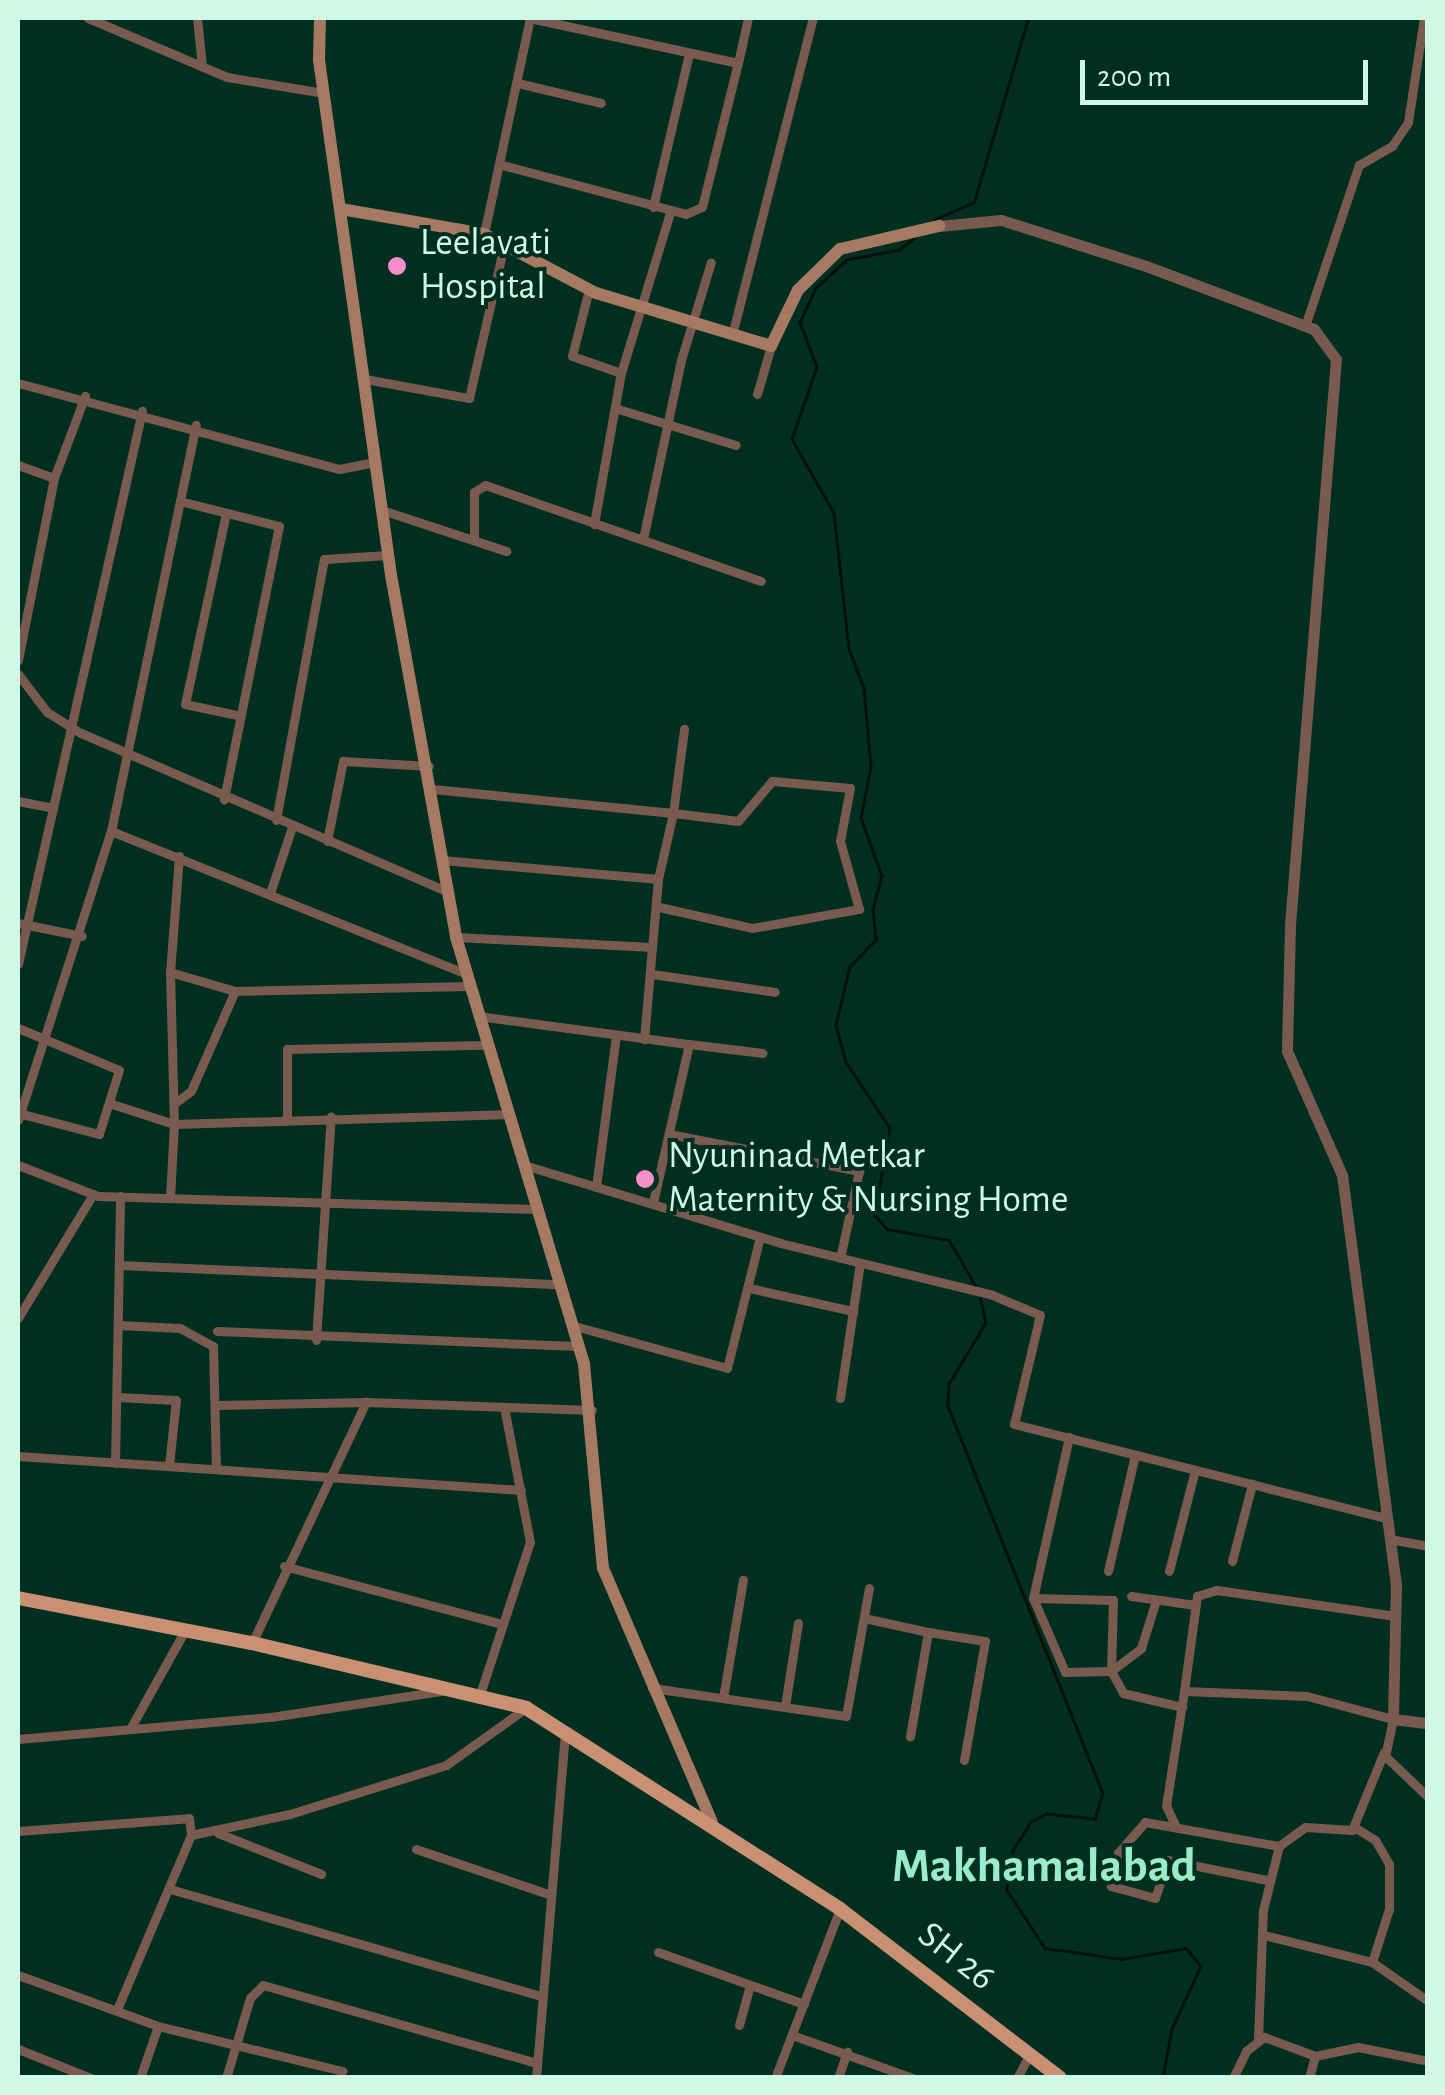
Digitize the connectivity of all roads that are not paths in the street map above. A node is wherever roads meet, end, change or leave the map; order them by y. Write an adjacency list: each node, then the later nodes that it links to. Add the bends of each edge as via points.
1 (88, 18): 11 (street)
2 (197, 18): 11 (street)
3 (320, 18): 13 (main road)
4 (530, 18): 8 (street); 12 (street)
5 (748, 18): 10 (street)
6 (812, 18): 27 (street)
7 (1424, 18): 26 (street, via 1408,122 1392,146 1359,165)
8 (585, 23): 9 (street)
9 (689, 53): 10 (street); 16 (street)
10 (738, 62): 18 (street, via 702,207)
11 (202, 66): 13 (street, via 279,90)
12 (522, 84): 14 (street); 15 (street)
13 (324, 93): 17 (main road)
14 (601, 103)
15 (502, 165): 16 (street); 20 (street)
16 (654, 207): 18 (street)
17 (341, 209): 20 (main road); 30 (main road)
18 (670, 213): 24 (street)
19 (932, 226): 26 (street, via 1001,220); 28 (main road, via 855,242 829,257 798,290)
20 (484, 234): 21 (main road)
21 (504, 245): 23 (main road); 30 (street, via 469,398)
22 (711, 262): 25 (street)
23 (589, 289): 24 (main road); 29 (street, via 572,356)
24 (644, 307): 25 (main road); 29 (street)
25 (695, 323): 27 (main road); 36 (street)
26 (1306, 326): 138 (street, via 1327,339 1336,359 1290,925 1287,1051 1342,1175)
27 (732, 334): 28 (main road)
28 (770, 346): 32 (street)
29 (621, 373): 34 (street)
30 (365, 379): 39 (main road)
31 (18, 383): 33 (street)
32 (757, 394)
33 (84, 396): 35 (street); 41 (street)
34 (618, 409): 36 (street); 45 (street)
35 (142, 411): 37 (street); 55 (street)
36 (671, 424): 38 (street); 47 (street)
37 (196, 426): 39 (street, via 339,469); 42 (street)
38 (736, 445)
39 (376, 462): 43 (main road)
40 (18, 465): 41 (street)
41 (54, 478): 51 (street)
42 (180, 501): 44 (street); 56 (street)
43 (382, 510): 46 (street); 49 (main road)
44 (226, 513): 53 (street, via 279,526); 53 (street, via 185,704)
45 (594, 524): 46 (street, via 477,485); 47 (street)
46 (474, 538): 48 (street)
47 (643, 539): 50 (street)
48 (506, 550)
49 (388, 555): 57 (main road); 63 (street, via 324,559)
50 (761, 582)
51 (18, 660)
52 (18, 674): 55 (street, via 46,712)
53 (240, 716): 60 (street)
54 (684, 728): 62 (street)
55 (75, 730): 56 (street); 61 (street)
56 (128, 756): 60 (street); 65 (street)
57 (428, 766): 58 (main road); 66 (street, via 343,761)
58 (433, 788): 62 (street); 68 (main road)
59 (18, 800): 61 (street)
60 (224, 800): 63 (street)
61 (53, 808): 73 (street)
62 (672, 813): 69 (street); 72 (street, via 738,821 772,782 850,788 840,841 859,909 752,928)
63 (276, 820): 64 (street)
64 (292, 826): 66 (street); 71 (street)
65 (110, 831): 67 (street); 74 (street)
66 (327, 841): 70 (street)
67 (180, 856): 71 (street); 78 (street)
68 (442, 860): 69 (street); 70 (main road)
69 (658, 879): 72 (street)
70 (448, 892): 75 (main road)
71 (270, 893): 80 (street)
72 (658, 907): 76 (street)
73 (20, 922): 74 (street); 77 (street)
74 (82, 936): 87 (street)
75 (456, 937): 76 (street); 80 (main road)
76 (652, 947): 79 (street)
77 (18, 964)
78 (170, 972): 81 (street); 91 (street)
79 (652, 974): 82 (street); 86 (street)
80 (467, 980): 81 (street); 83 (main road)
81 (235, 991): 91 (street, via 191,1091)
82 (774, 992)
83 (476, 1015): 85 (street); 89 (main road)
84 (18, 1028): 87 (street)
85 (616, 1034): 86 (street); 101 (street)
86 (644, 1039): 88 (street)
87 (47, 1042): 92 (street, via 116,1063); 94 (street)
88 (689, 1044): 90 (street); 98 (street)
89 (484, 1045): 93 (main road); 95 (street, via 287,1049)
90 (762, 1053)
91 (175, 1103): 97 (street)
92 (112, 1104): 94 (street, via 99,1134 88,1137); 97 (street)
93 (505, 1114): 96 (street); 99 (main road)
94 (18, 1115)
95 (287, 1116): 96 (street); 97 (street)
96 (331, 1117): 105 (street)
97 (174, 1124): 104 (street)
98 (668, 1134): 106 (street); 109 (street, via 859,1171)
99 (524, 1165): 101 (street); 107 (main road)
100 (18, 1166): 102 (street)
101 (596, 1187): 106 (street)
102 (93, 1194): 103 (street); 116 (street)
103 (120, 1196): 104 (street); 111 (street)
104 (170, 1198): 105 (street)
105 (326, 1203): 107 (street); 112 (street)
106 (653, 1204): 108 (street)
107 (537, 1209): 113 (main road)
108 (760, 1237): 109 (street); 114 (street)
109 (840, 1258): 110 (street)
110 (860, 1263): 115 (street); 128 (street, via 990,1294 1040,1315 1014,1424)
111 (119, 1265): 112 (street); 117 (street)
112 (321, 1274): 113 (street); 120 (street)
113 (558, 1284): 118 (main road)
114 (749, 1288): 115 (street); 118 (street, via 726,1368)
115 (853, 1311): 123 (street)
116 (18, 1318)
117 (118, 1326): 122 (street); 125 (street, via 180,1328 213,1346)
118 (572, 1326): 121 (main road)
119 (218, 1331): 120 (street)
120 (316, 1340): 121 (street)
121 (578, 1346): 127 (main road)
122 (117, 1398): 131 (street); 132 (street, via 176,1400)
123 (840, 1398)
124 (366, 1402): 125 (street); 126 (street); 135 (street)
125 (218, 1405): 133 (street)
126 (504, 1407): 127 (street); 137 (street)
127 (592, 1410): 161 (main road, via 602,1568)
128 (1068, 1438): 129 (street); 149 (street)
129 (1136, 1455): 134 (street); 143 (street)
130 (18, 1456): 131 (street)
131 (116, 1462): 132 (street)
132 (169, 1465): 133 (street)
133 (216, 1468): 135 (street)
134 (1195, 1470): 136 (street); 144 (street)
135 (326, 1481): 137 (street); 142 (street)
136 (1252, 1484): 138 (street); 141 (street)
137 (520, 1490): 155 (street, via 530,1542)
138 (1386, 1518): 139 (street)
139 (1389, 1539): 140 (street); 152 (street)
140 (1428, 1546)
141 (1232, 1561)
142 (284, 1566): 155 (street); 158 (street)
143 (1108, 1571)
144 (1169, 1571)
145 (743, 1580): 164 (street)
146 (869, 1588): 153 (street)
147 (1132, 1596): 150 (street)
148 (18, 1598): 156 (main road, SH 26)
149 (1033, 1598): 159 (street, via 1065,1672); 159 (street, via 1113,1600)
150 (1156, 1600): 151 (street); 159 (street, via 1141,1648)
151 (1196, 1605): 152 (street, via 1197,1596 1217,1590); 162 (street)
152 (1395, 1616): 168 (street)
153 (864, 1618): 157 (street); 165 (street, via 846,1716)
154 (798, 1623): 165 (street)
155 (502, 1624): 163 (street)
156 (184, 1630): 158 (main road, SH 26); 170 (street)
157 (928, 1632): 172 (street); 175 (street, via 985,1641)
158 (252, 1643): 160 (main road, SH 26)
159 (1110, 1671): 166 (street, via 1123,1694)
160 (458, 1688): 163 (main road, SH 26); 170 (street)
161 (652, 1688): 164 (street); 177 (main road)
162 (1184, 1690): 166 (street); 168 (street, via 1306,1696)
163 (480, 1694): 167 (main road, SH 26)
164 (723, 1698): 165 (street)
165 (785, 1706)
166 (1182, 1707): 178 (street, via 1166,1806)
167 (526, 1708): 171 (main road, SH 26); 181 (street, via 446,1765)
168 (1393, 1719): 169 (street); 174 (street)
169 (1428, 1723)
170 (130, 1729): 173 (street)
171 (565, 1730): 177 (main road, SH 26); 188 (street)
172 (910, 1736)
173 (18, 1739)
174 (1384, 1752): 176 (street); 179 (street)
175 (964, 1760)
176 (1428, 1797)
177 (712, 1822): 189 (main road, SH 26)
178 (1176, 1825): 183 (street); 186 (street, via 1146,1822 1118,1853 1111,1886 1154,1898 1168,1860)
179 (1354, 1827): 183 (street, via 1306,1827); 192 (street, via 1375,1840 1389,1864 1389,1909)
180 (18, 1830): 182 (street, via 189,1818)
181 (216, 1832): 182 (street); 185 (street)
182 (191, 1835): 187 (street)
183 (1279, 1846): 186 (street)
184 (416, 1850): 188 (street)
185 (320, 1874)
186 (1267, 1880): 190 (street)
187 (170, 1889): 195 (street); 198 (street)
188 (548, 1894): 195 (street)
189 (840, 1909): 197 (street); 206 (main road, SH 26)
190 (1264, 1935): 192 (street); 202 (street)
191 (658, 1952): 194 (street)
192 (1372, 1962): 196 (street)
193 (18, 1975): 198 (street)
194 (750, 1985): 197 (street); 199 (street)
195 (540, 1996): 209 (street)
196 (1428, 2001)
197 (804, 2004): 201 (street)
198 (118, 2007): 200 (street)
199 (739, 2025)
200 (158, 2026): 203 (street); 212 (street)
201 (792, 2035): 205 (street); 215 (street)
202 (1258, 2039): 207 (street); 220 (street)
203 (236, 2044): 209 (street, via 250,1998 270,1985); 210 (street); 213 (street)
204 (18, 2049): 211 (street)
205 (847, 2052): 216 (street); 217 (street)
206 (1030, 2054): 218 (street); 219 (main road, SH 26)
207 (1315, 2056): 208 (street, via 1370,2048); 221 (street)
208 (1428, 2061)
209 (537, 2062): 214 (street)
210 (343, 2070)
211 (91, 2078)
212 (140, 2078)
213 (226, 2078)
214 (536, 2078)
215 (775, 2078)
216 (838, 2078)
217 (913, 2078)
218 (1016, 2078)
219 (1060, 2078)
220 (1233, 2078)
221 (1308, 2078)

